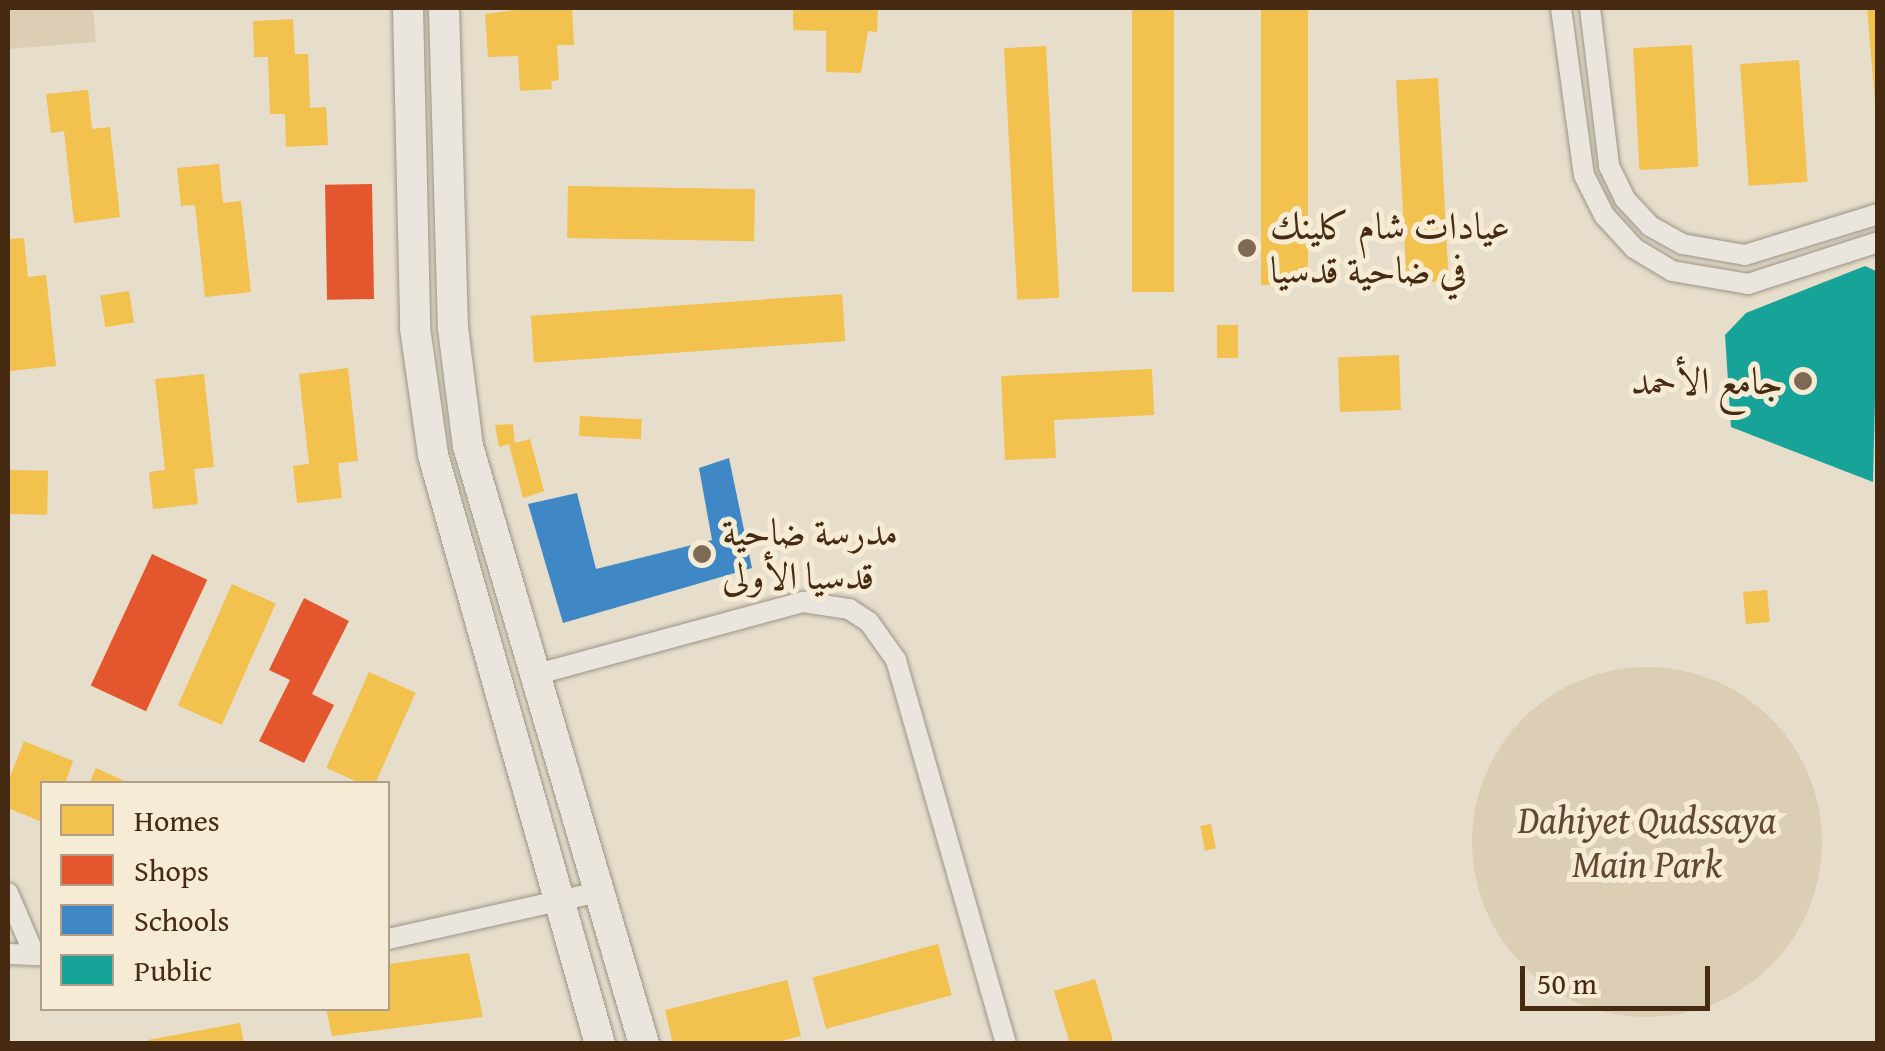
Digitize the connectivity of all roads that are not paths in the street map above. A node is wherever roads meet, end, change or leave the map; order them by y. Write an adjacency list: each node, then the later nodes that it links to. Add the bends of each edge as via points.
1 (408, 8): 8 (main road, via 420,366 433,454)
2 (444, 8): 7 (main road, via 459,379 483,511)
3 (1590, 13): 4 (street); 5 (street, via 1609,166 1650,226 1682,244 1745,255)
4 (1562, 14): 6 (street, via 1584,175 1604,215 1634,248 1672,271 1748,284)
5 (1878, 214)
6 (1878, 242)
7 (522, 638): 8 (main road); 9 (main road)
8 (489, 647): 10 (main road)
9 (538, 688): 10 (main road); 11 (main road); 19 (street, via 803,602 849,610 868,622 896,660)
10 (508, 710): 13 (main road)
11 (599, 892): 13 (street); 18 (main road)
12 (8, 894): 16 (street)
13 (562, 900): 14 (street); 17 (main road)
14 (390, 939)
15 (8, 954): 16 (street)
16 (38, 954)
17 (600, 1044)
18 (644, 1044)
19 (1006, 1044)

